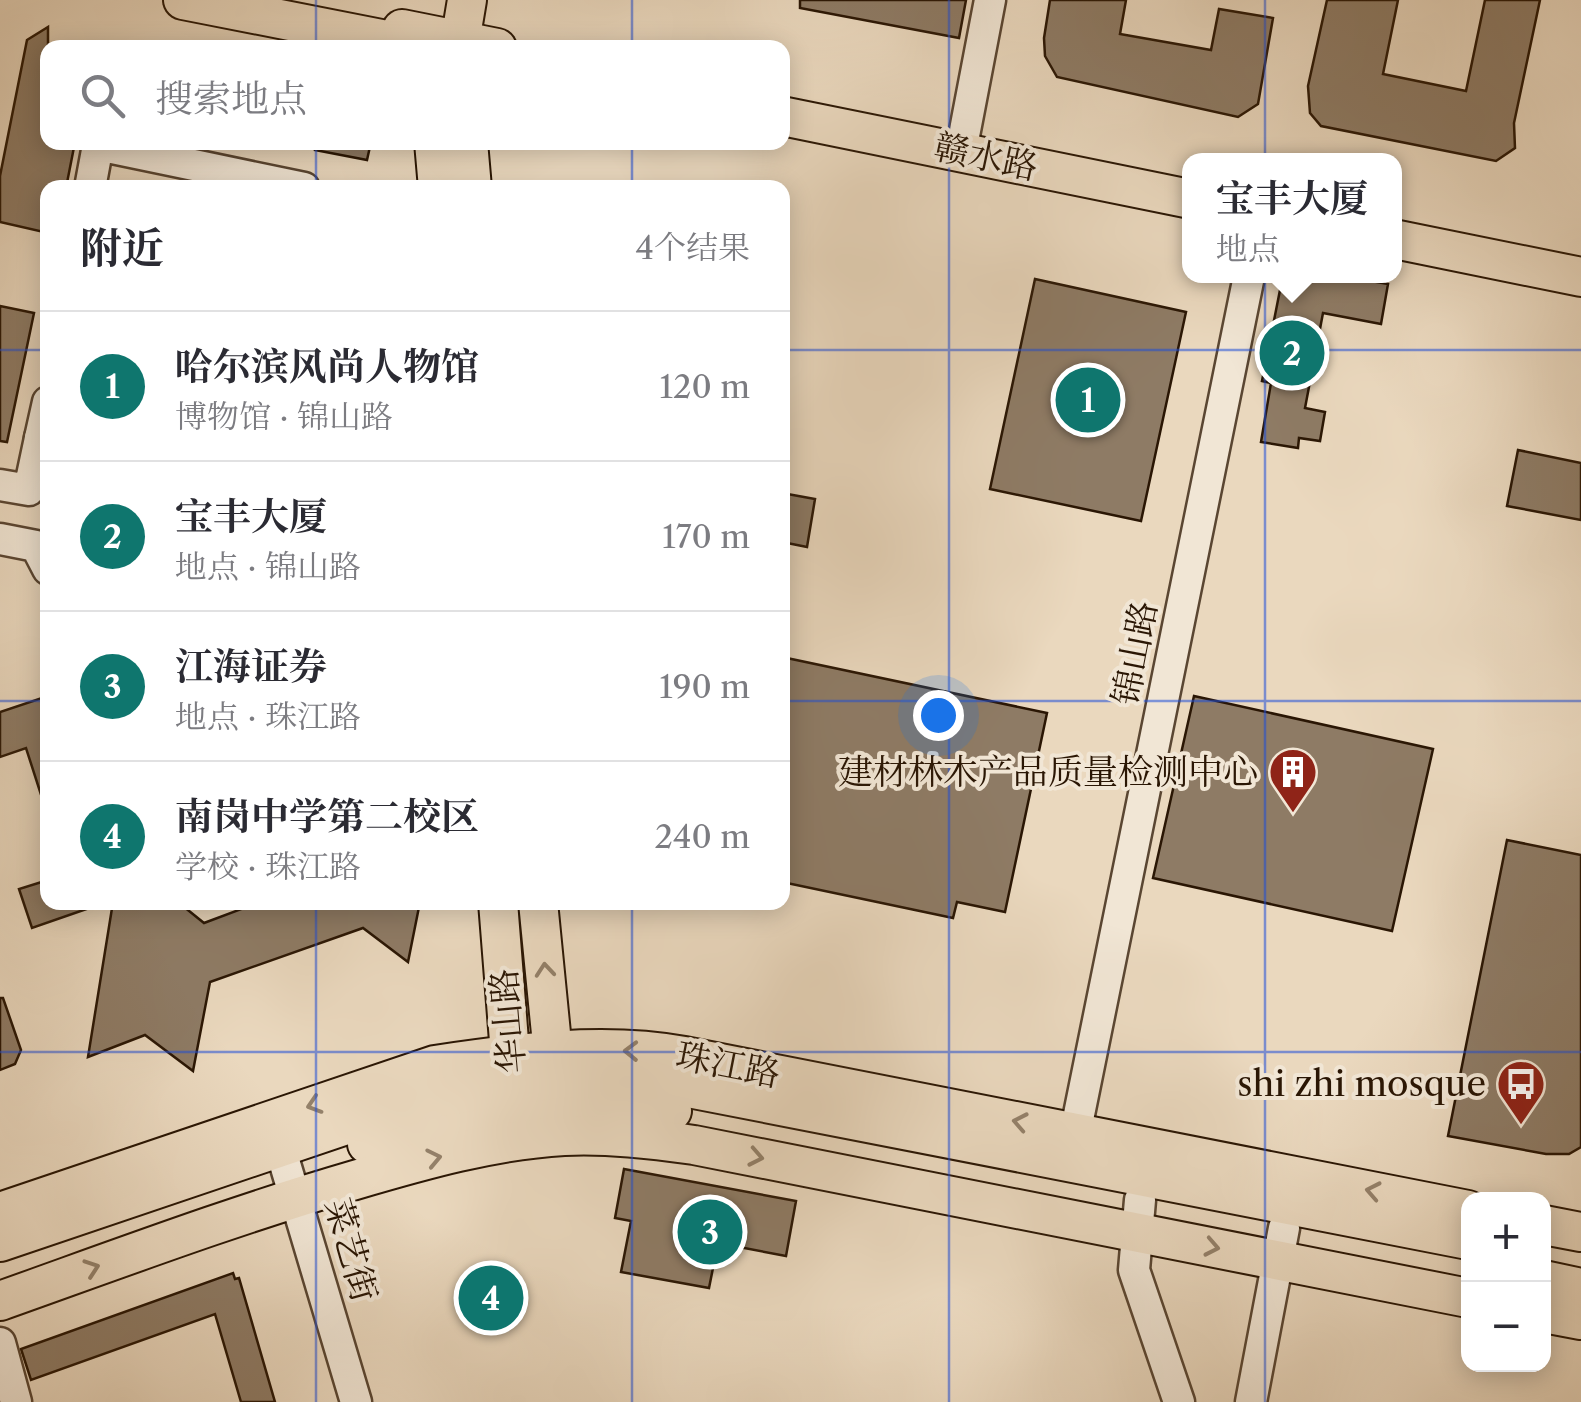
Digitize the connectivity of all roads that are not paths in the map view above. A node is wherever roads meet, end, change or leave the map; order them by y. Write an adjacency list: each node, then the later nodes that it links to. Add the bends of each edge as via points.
1 (183, 0): 5 (main road)
2 (259, 0): 5 (main road)
3 (467, 0): 5 (main road)
4 (990, 0): 8 (street)
5 (435, 37)
6 (790, 107): 8 (main road, 赣水路)
7 (790, 118): 18 (main road, 赣水路)
8 (962, 142): 17 (main road, 赣水路)
9 (97, 150): 13 (street)
10 (122, 150): 14 (street)
11 (435, 150): 15 (main road)
12 (469, 150): 16 (main road)
13 (91, 180)
14 (266, 180)
15 (437, 180)
16 (471, 180)
17 (1182, 185)
18 (1182, 197)
19 (1402, 229): 21 (main road)
20 (1402, 241): 22 (main road)
21 (1581, 264)
22 (1581, 278)
23 (1248, 283): 32 (street, 锦山路)
24 (40, 445): 25 (street)
25 (14, 487): 26 (street)
26 (9, 541): 27 (street, via 36,546)
27 (40, 554)
28 (499, 910): 31 (main road, 华山路)
29 (539, 910): 30 (main road, 华山路, one-way to 29)
30 (558, 1093): 31 (main road, 珠江路); 31 (main road, 珠江路); 32 (main road, 珠江路, one-way to 30, via 618,1078); 36 (main road, 珠江路, one-way to 36, via 619,1136)
31 (514, 1097): 33 (main road, 珠江路, via 420,1100); 33 (main road, 珠江路, one-way to 31, via 420,1160)
32 (1073, 1148): 34 (main road, 珠江路, one-way to 32); 39 (main road, 珠江路)
33 (284, 1158): 35 (main road, 珠江路); 40 (main road, 珠江路); 45 (main road, 珠江路); 49 (main road, 珠江路, one-way to 33); 54 (street, 菜艺街)
34 (1461, 1209)
35 (0, 1212)
36 (1139, 1216): 41 (main road, 珠江路, one-way to 41); 55 (street, via 1134,1270)
37 (1551, 1226): 38 (main road)
38 (1581, 1232)
39 (1461, 1238)
40 (0, 1242)
41 (1281, 1244): 44 (main road, 珠江路); 48 (main road, 珠江路); 56 (street)
42 (1551, 1256): 43 (main road)
43 (1581, 1262)
44 (1461, 1264)
45 (0, 1268)
46 (1551, 1282): 47 (main road)
47 (1581, 1288)
48 (1461, 1296)
49 (0, 1300)
50 (1551, 1314): 51 (main road)
51 (1581, 1320)
52 (0, 1343): 53 (street)
53 (16, 1402)
54 (356, 1402)
55 (1179, 1402)
56 (1251, 1402)

